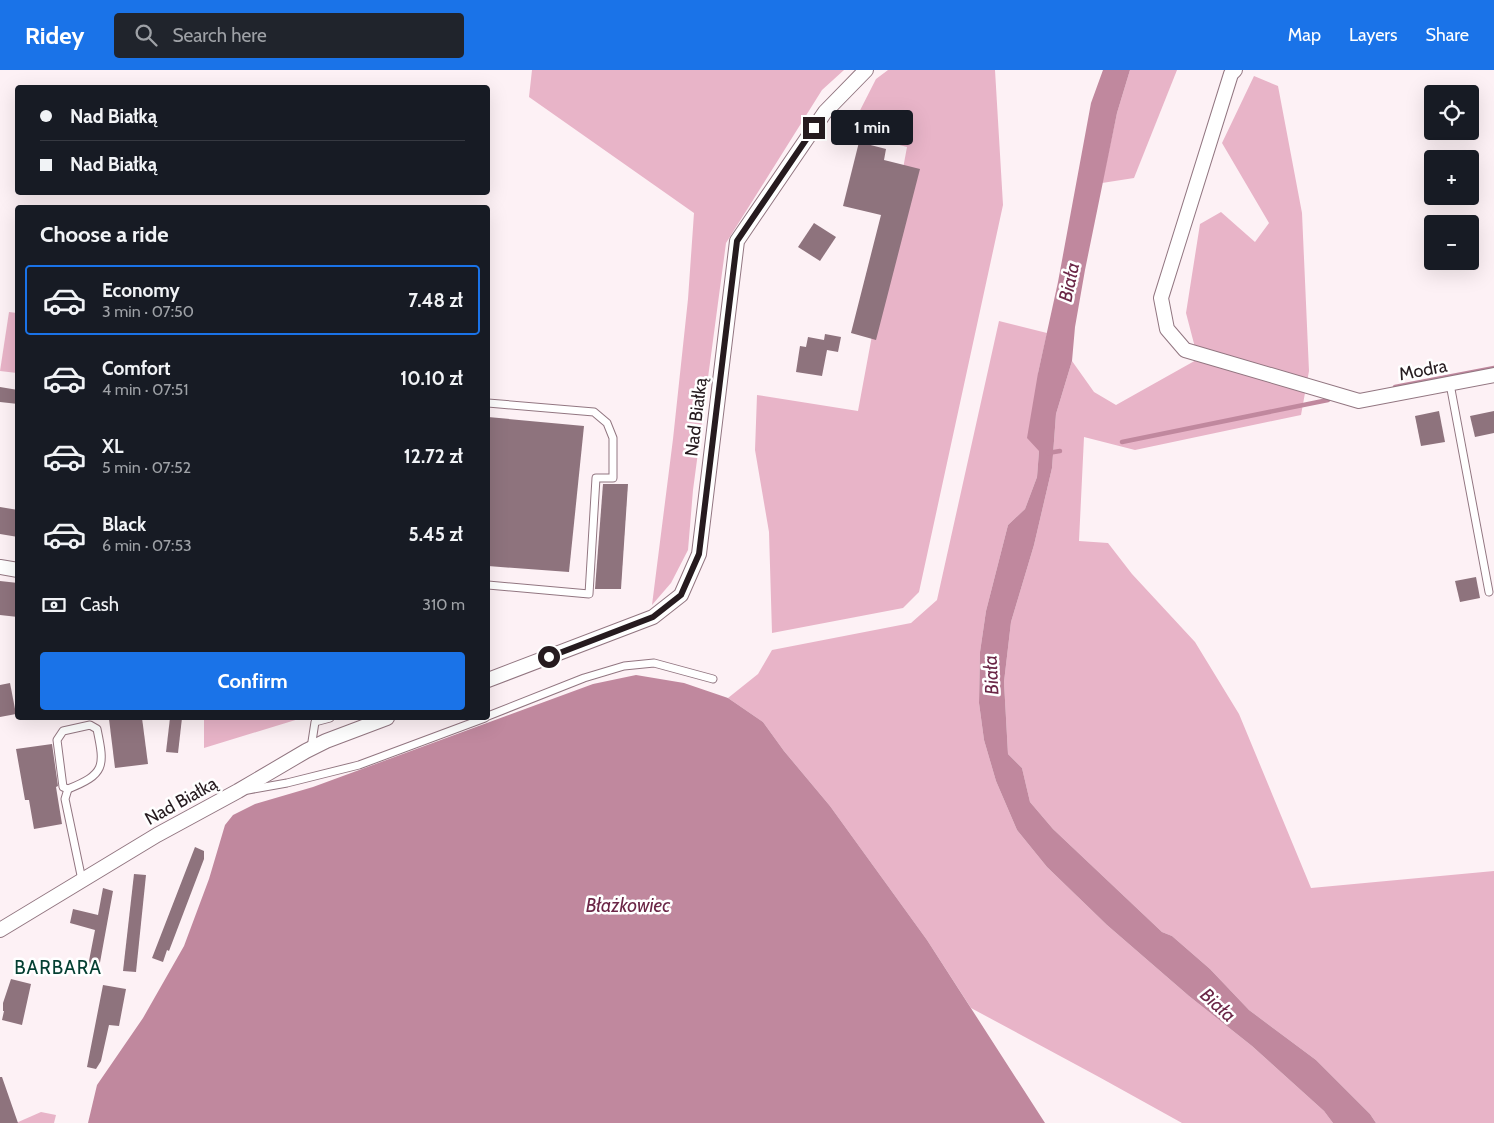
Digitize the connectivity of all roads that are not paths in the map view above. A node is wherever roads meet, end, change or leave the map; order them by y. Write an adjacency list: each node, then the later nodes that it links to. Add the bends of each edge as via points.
1 (866, 70): 10 (street, Nad Białką, via 825,112 737,241 699,554 681,595 653,617)
2 (1234, 70): 4 (street, Modra, via 1161,298 1167,329 1185,350 1359,401)
3 (1494, 376): 4 (street, Modra)
4 (1450, 384): 9 (lane)
5 (490, 403): 8 (lane, via 594,412 607,423 613,438 613,478 596,478 589,594)
6 (0, 567): 7 (street)
7 (15, 570)
8 (490, 585)
9 (1489, 592)
10 (490, 679)
11 (713, 679): 12 (lane, via 654,663 624,666 584,678)
12 (490, 715)
13 (322, 720): 16 (lane, via 315,722)
14 (382, 720): 16 (street, Nad Białką)
15 (478, 720): 18 (lane, via 359,765)
16 (311, 748): 18 (street, Nad Białką)
17 (68, 789): 17 (lane, via 87,781 102,764 97,729 90,725 63,731 57,740 63,787); 19 (lane, via 65,799)
18 (238, 791): 19 (street, Nad Białką)
19 (82, 881): 20 (street, Nad Białką)
20 (0, 930)

